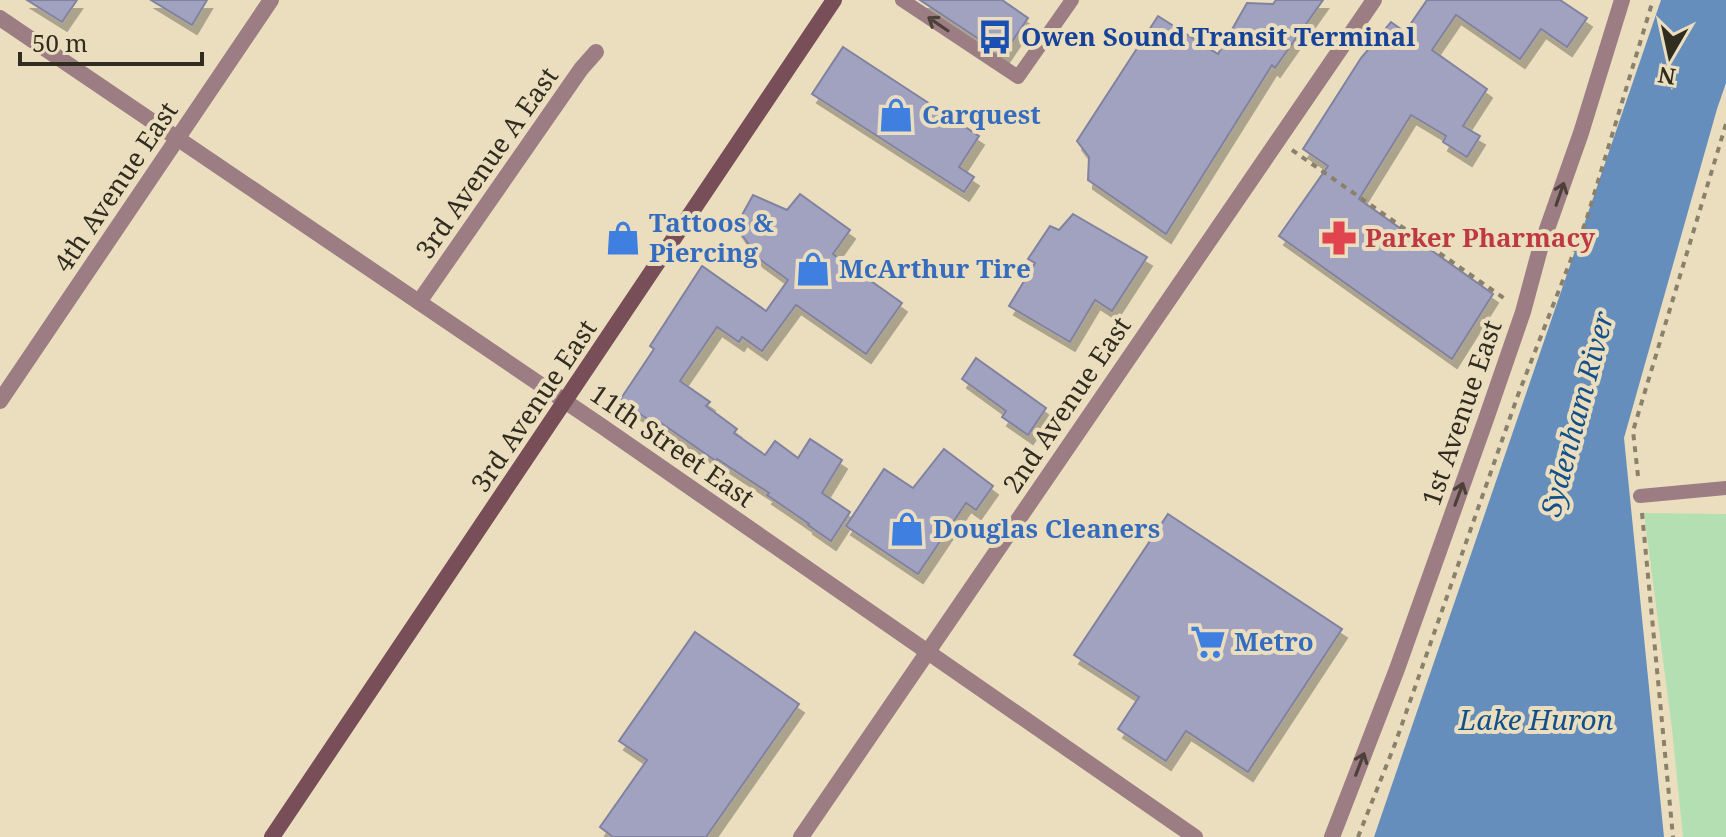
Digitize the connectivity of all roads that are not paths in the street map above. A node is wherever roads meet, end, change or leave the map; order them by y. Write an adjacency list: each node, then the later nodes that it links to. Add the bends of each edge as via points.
1 (271, 0): 9 (street, 4th Avenue East)
2 (834, 0): 12 (main road, 3rd Avenue East)
3 (902, 0): 4 (lane, one-way to 3, via 1018,77)
4 (1072, 0)
5 (1374, 0): 15 (street, 2nd Avenue East)
6 (1622, 0): 19 (street, 1st Avenue East, one-way to 6, via 1523,312)
7 (0, 18): 9 (street, 11th Street East)
8 (596, 52): 10 (street, 3rd Avenue A East)
9 (177, 138): 10 (street, 11th Street East); 11 (street, 4th Avenue East)
10 (419, 302): 12 (street, 11th Street East)
11 (0, 401)
12 (566, 402): 15 (street, 11th Street East); 16 (main road, 3rd Avenue East)
13 (1726, 488): 14 (lane)
14 (1640, 496)
15 (927, 651): 17 (street, 2nd Avenue East); 18 (street, 11th Street East)
16 (272, 837)
17 (801, 837)
18 (1195, 837)
19 (1332, 837)

